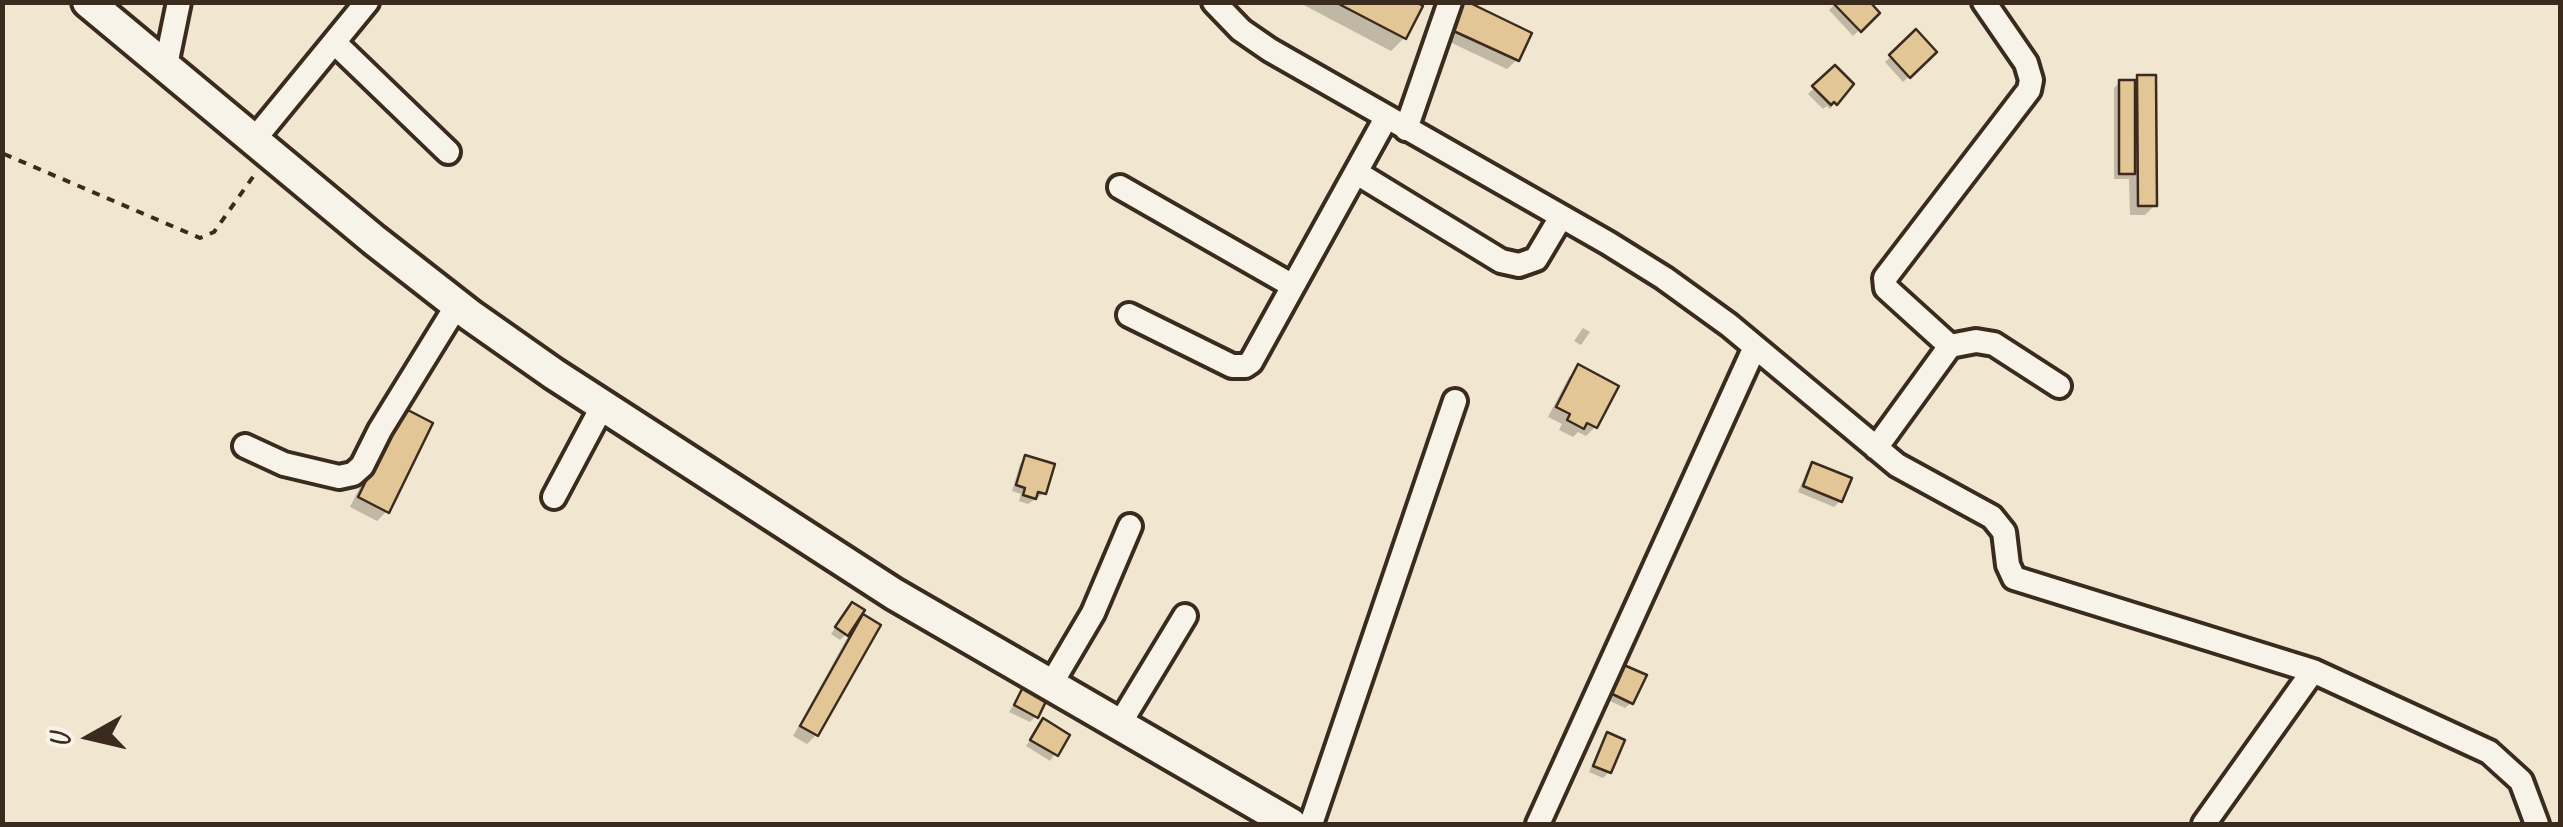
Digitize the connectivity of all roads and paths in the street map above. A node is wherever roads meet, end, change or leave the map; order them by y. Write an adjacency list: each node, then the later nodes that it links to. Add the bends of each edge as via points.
1 (88, 2): 8 (main road)
2 (180, 2): 8 (street)
3 (367, 2): 7 (street)
4 (1214, 2): 9 (street, via 1270,50)
5 (1450, 2): 9 (street)
6 (1984, 2): 19 (street, via 2026,64 2029,90 1884,282)
7 (336, 44): 10 (street); 11 (street)
8 (166, 70): 10 (main road)
9 (1396, 123): 13 (street); 15 (street)
10 (261, 148): 12 (path, via 214,232 200,238); 17 (main road)
11 (448, 152)
12 (4, 154)
13 (1357, 173): 15 (street, via 1500,261 1536,260); 16 (street)
14 (1120, 187): 16 (street)
15 (1561, 217): 20 (street, via 1664,278)
16 (1293, 286): 18 (street, via 1244,366)
17 (458, 304): 23 (main road); 24 (street, via 353,474 284,464)
18 (1128, 315)
19 (1950, 346): 21 (street, via 1994,344); 25 (street)
20 (1754, 349): 25 (street); 34 (street)
21 (2059, 386)
22 (1455, 401): 33 (street)
23 (602, 404): 26 (street); 30 (main road, via 894,594)
24 (244, 446)
25 (1876, 448): 29 (street, via 1999,524 2014,578)
26 (554, 496)
27 (1130, 526): 30 (street, via 1093,614)
28 (1185, 616): 31 (street)
29 (2313, 671): 35 (street); 36 (street, via 2490,752 2520,781)
30 (1050, 686): 31 (main road)
31 (1119, 725): 32 (main road)
32 (1291, 824)
33 (1310, 824)
34 (1538, 824)
35 (2204, 824)
36 (2537, 824)

